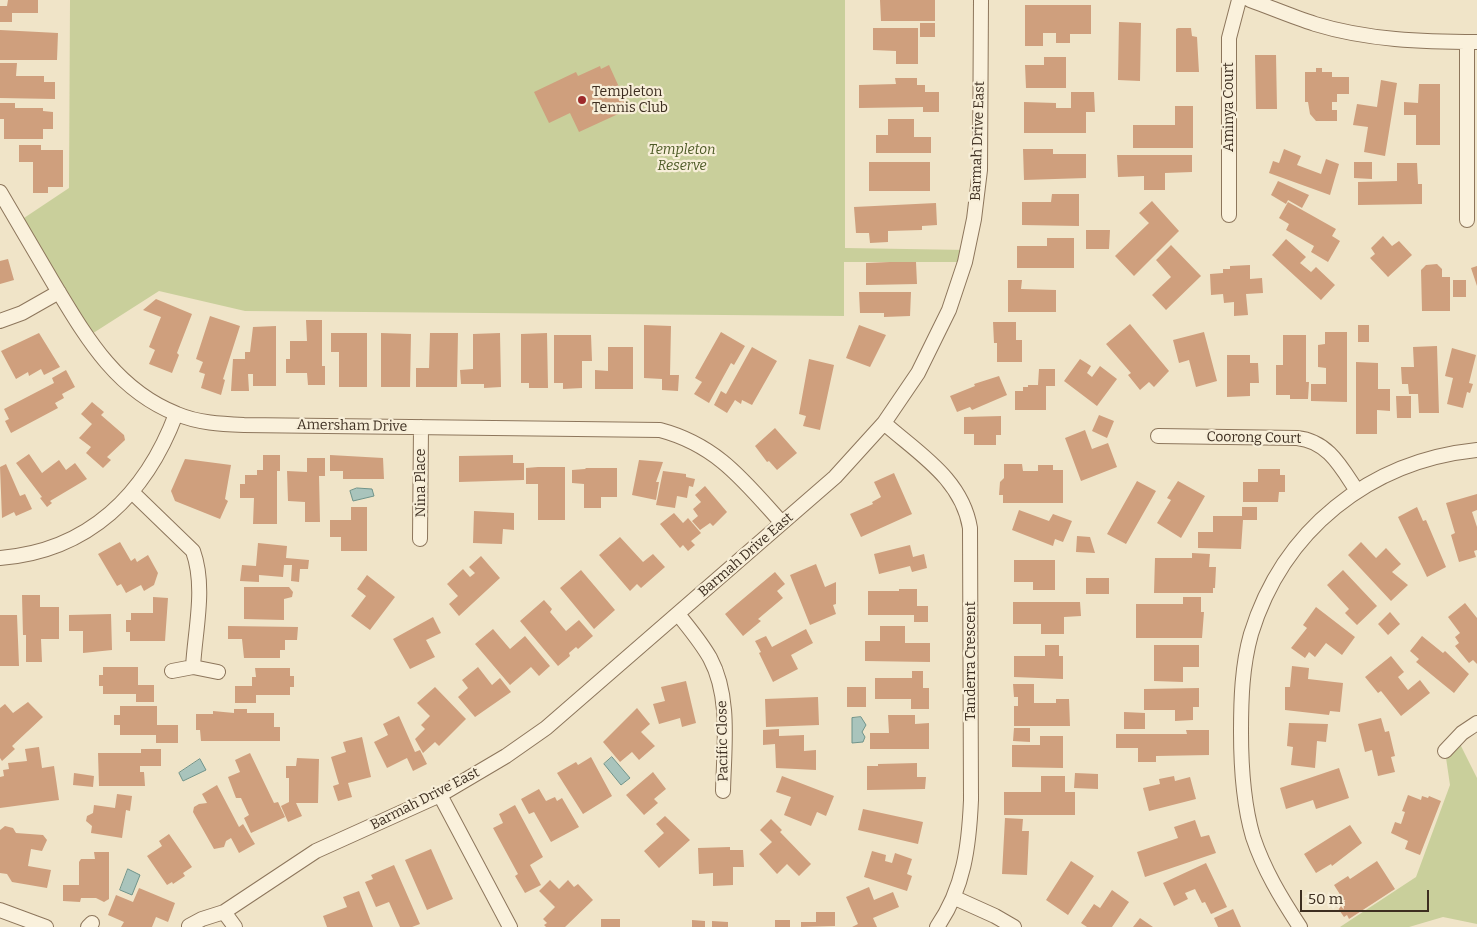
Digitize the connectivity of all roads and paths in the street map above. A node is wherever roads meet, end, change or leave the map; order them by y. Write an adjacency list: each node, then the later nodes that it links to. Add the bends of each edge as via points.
1 (981, 0): 11 (street, Barmah Drive East, via 980,170 970,243 940,332 918,373)
2 (1238, 0): 6 (street, Aminya Court, via 1230,38)
3 (1250, 0): 4 (street, via 1315,24 1363,35)
4 (1472, 42): 7 (street)
5 (0, 192): 8 (street, Amersham Drive)
6 (1229, 215)
7 (1467, 220)
8 (59, 292): 9 (street, via 22,313); 10 (street, Amersham Drive, via 109,367 149,399)
9 (0, 321)
10 (176, 414): 12 (street, Amersham Drive, via 227,424); 16 (street, via 159,454)
11 (884, 423): 17 (street, Barmah Drive East, via 835,477); 28 (street, Tanderra Crescent, via 945,475 961,498 970,528 970,821 966,858)
12 (421, 427): 17 (street, Amersham Drive, via 660,430 693,440 724,461); 18 (street, Nina Place)
13 (1158, 436): 15 (street, Coorong Court, via 1313,440 1328,451)
14 (1477, 450): 15 (street, via 1418,461)
15 (1357, 491): 37 (street, via 1307,533 1284,564 1261,608 1246,660 1241,736 1248,814 1272,881)
16 (133, 493): 19 (street, via 98,523 59,544); 21 (street, via 193,552 196,560 200,588)
17 (782, 523): 20 (street, Barmah Drive East)
18 (420, 539)
19 (0, 558)
20 (678, 614): 26 (street, Pacific Close, via 705,649 720,684 724,713); 27 (street, Barmah Drive East, via 546,728)
21 (193, 667): 22 (street); 23 (street)
22 (172, 671)
23 (218, 672)
24 (1477, 723): 25 (street)
25 (1445, 751)
26 (723, 791)
27 (440, 795): 30 (street, Barmah Drive East, via 316,850); 34 (street)
28 (955, 898): 35 (street, Tanderra Crescent); 36 (street)
29 (0, 910): 32 (street)
30 (224, 912): 31 (street, Barmah Drive East); 33 (street)
31 (189, 926)
32 (46, 927)
33 (235, 927)
34 (510, 927)
35 (938, 927)
36 (1014, 927)
37 (1300, 927)

